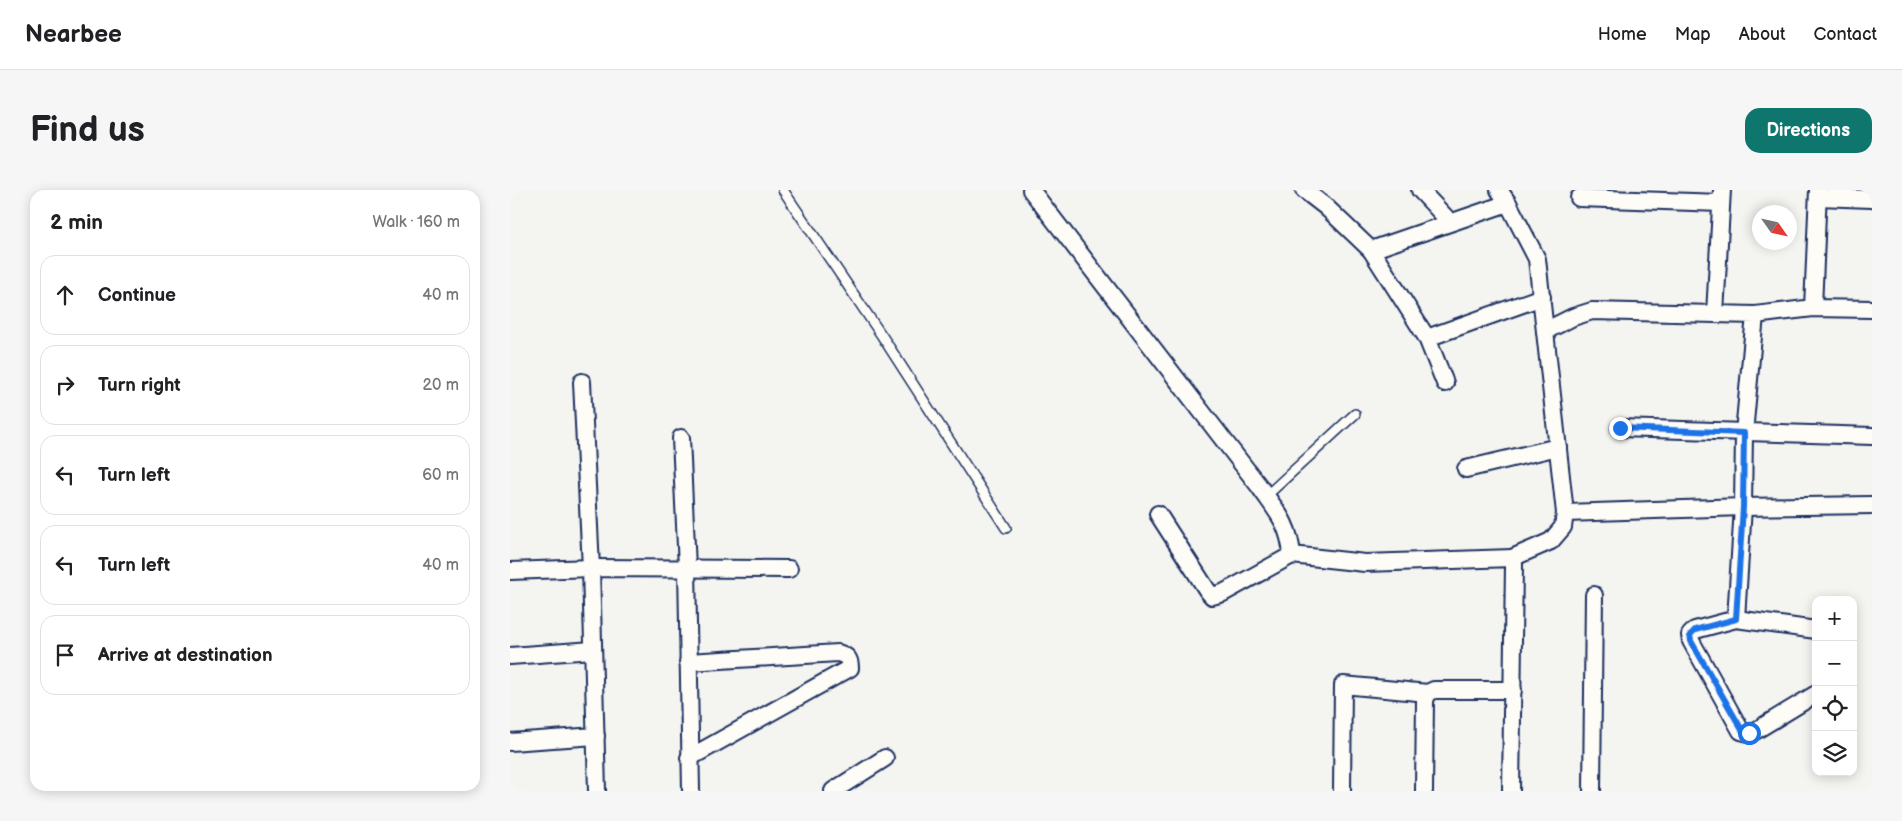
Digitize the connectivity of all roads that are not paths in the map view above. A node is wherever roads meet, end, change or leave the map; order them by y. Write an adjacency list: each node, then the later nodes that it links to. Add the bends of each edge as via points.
1 (783, 190): 33 (lane)
2 (1031, 190): 28 (street)
3 (1304, 190): 11 (street)
4 (1420, 190): 10 (street)
5 (1818, 194): 9 (street); 13 (street)
6 (1504, 197): 10 (street); 12 (street, via 1537,259)
7 (1722, 197): 8 (street); 15 (street)
8 (1579, 198)
9 (1872, 199)
10 (1450, 222): 11 (street)
11 (1371, 250): 18 (street)
12 (1542, 297): 17 (street); 18 (street)
13 (1813, 308): 14 (street); 16 (street)
14 (1872, 309)
15 (1715, 314): 16 (street); 17 (street, via 1592,311)
16 (1755, 315): 23 (street)
17 (1545, 330): 26 (street)
18 (1427, 338): 20 (street)
19 (582, 382): 36 (street)
20 (1445, 383)
21 (1356, 414): 28 (lane)
22 (1620, 428): 23 (street)
23 (1744, 433): 24 (street); 30 (street)
24 (1872, 436)
25 (681, 438): 37 (street)
26 (1558, 447): 27 (street); 31 (street)
27 (1466, 469)
28 (1266, 496): 34 (street, via 1286,525)
29 (1872, 505): 30 (street)
30 (1743, 507): 31 (street); 41 (street)
31 (1565, 513): 35 (street, via 1563,527 1551,541)
32 (1158, 514): 34 (street, via 1212,596)
33 (1006, 528)
34 (1292, 555): 35 (street, via 1365,563)
35 (1512, 558): 46 (street)
36 (591, 568): 37 (street); 39 (street); 43 (street)
37 (687, 568): 38 (street); 45 (street)
38 (789, 569)
39 (510, 571)
40 (1594, 594): 59 (street)
41 (1736, 619): 42 (street); 48 (street, via 1695,630 1690,635 1742,730 1755,731)
42 (1812, 629)
43 (593, 650): 44 (street); 49 (street)
44 (510, 656)
45 (688, 662): 51 (street); 51 (street, via 838,653 850,661 850,668)
46 (1513, 690): 47 (street, via 1434,690); 58 (street)
47 (1428, 693): 56 (street, via 1343,685); 57 (street, via 1425,700)
48 (1812, 696)
49 (596, 736): 50 (street); 53 (street)
50 (510, 742)
51 (689, 758): 54 (street)
52 (885, 758): 55 (street)
53 (597, 791)
54 (691, 791)
55 (833, 791)
56 (1342, 791)
57 (1424, 791)
58 (1511, 791)
59 (1592, 791)

